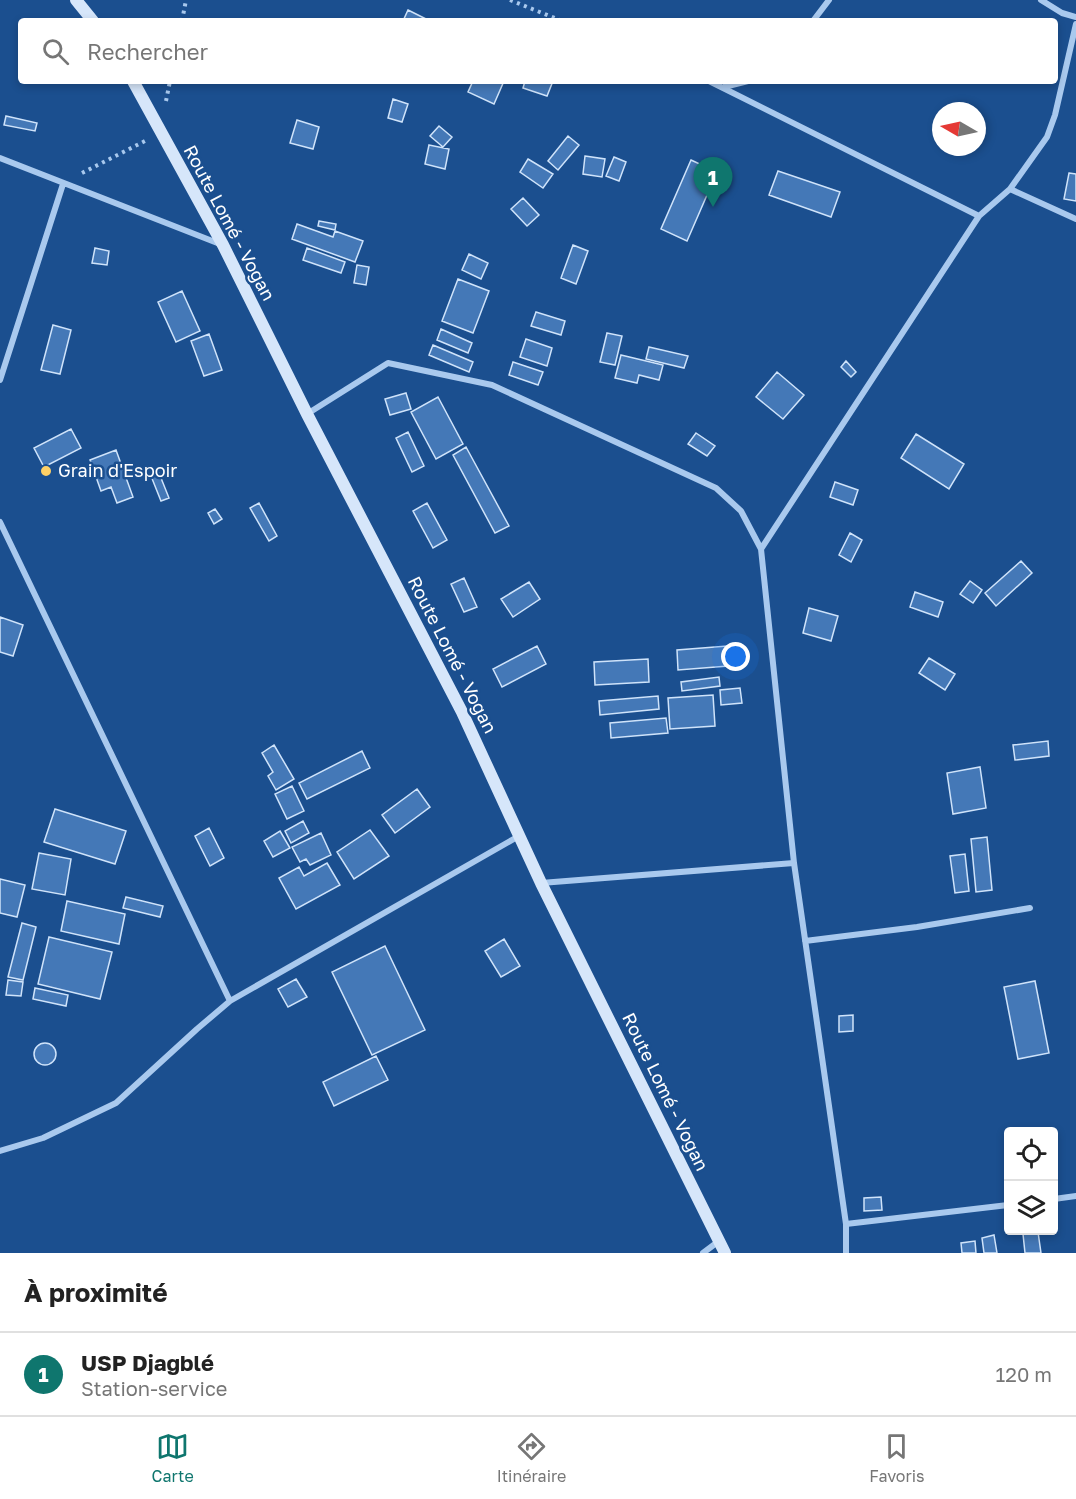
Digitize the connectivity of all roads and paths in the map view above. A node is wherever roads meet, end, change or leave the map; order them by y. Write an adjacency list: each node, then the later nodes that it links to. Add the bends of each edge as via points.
1 (76, 0): 7 (main road)
2 (186, 0): 8 (path)
3 (510, 0): 9 (path)
4 (830, 0): 10 (street)
5 (1041, 0): 6 (street)
6 (1076, 17)
7 (91, 18)
8 (183, 18)
9 (555, 18)
10 (815, 18)
11 (1076, 24): 20 (street, via 1047,137)
12 (135, 84): 17 (main road, Route Lomé - Vogan)
13 (169, 84): 17 (path)
14 (716, 84): 16 (street)
15 (736, 84): 16 (street)
16 (723, 87): 21 (street)
17 (160, 133): 19 (path); 23 (main road, Route Lomé - Vogan)
18 (0, 158): 19 (street)
19 (63, 184): 23 (street); 24 (street)
20 (1010, 189): 21 (street); 22 (street)
21 (980, 216): 27 (street)
22 (1076, 219)
23 (223, 244): 25 (main road, Route Lomé - Vogan)
24 (0, 380)
25 (307, 414): 27 (street, via 388,363 492,385 716,488 741,511); 28 (main road, Route Lomé - Vogan, via 462,712)
26 (0, 522): 33 (street)
27 (761, 549): 29 (street)
28 (519, 836): 30 (main road, Route Lomé - Vogan); 33 (street)
29 (794, 863): 30 (street); 32 (street)
30 (541, 883): 39 (main road, Route Lomé - Vogan)
31 (1030, 908): 32 (street)
32 (805, 941): 38 (street)
33 (231, 1001): 34 (street, via 116,1103 43,1138)
34 (0, 1151)
35 (1076, 1196): 36 (street)
36 (1058, 1198)
37 (1004, 1205): 38 (street)
38 (846, 1224): 42 (street)
39 (719, 1241): 40 (street); 41 (main road, Route Lomé - Vogan)
40 (703, 1253)
41 (725, 1253)
42 (846, 1253)

